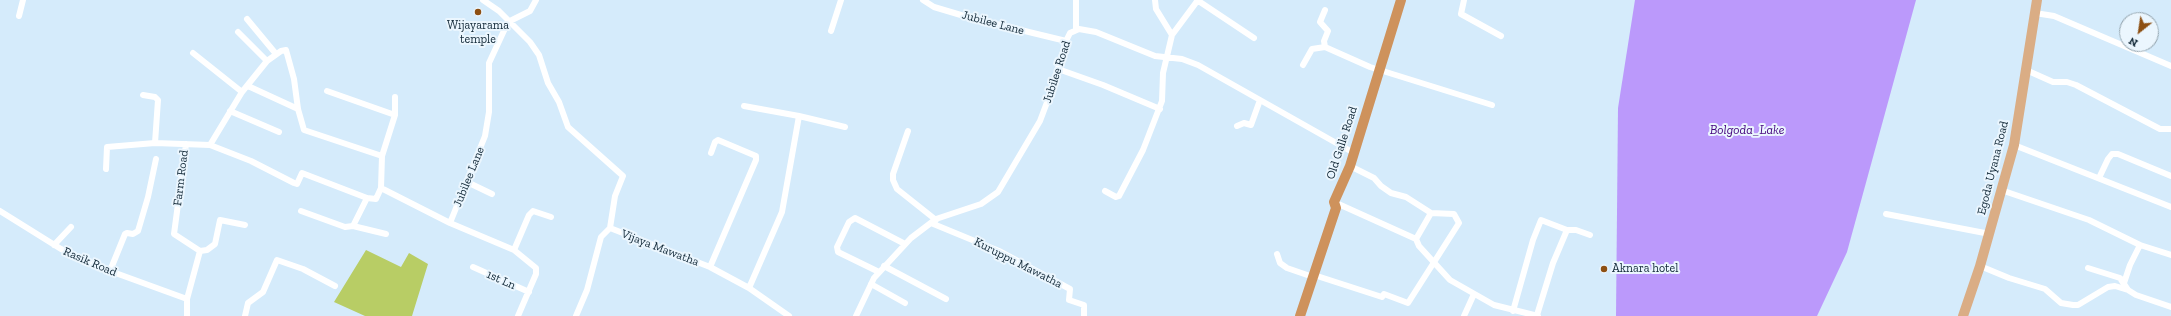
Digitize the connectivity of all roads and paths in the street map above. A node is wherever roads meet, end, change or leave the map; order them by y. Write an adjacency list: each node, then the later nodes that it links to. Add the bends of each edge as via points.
1 (22, 0): 14 (street)
2 (483, 0): 16 (street, via 499,11)
3 (536, 0): 16 (street, via 530,11)
4 (840, 0): 18 (street)
5 (923, 0): 23 (street, Jubilee Lane, via 934,7 971,18)
6 (1076, 0): 17 (street)
7 (1155, 0): 20 (street, via 1156,9)
8 (1197, 0): 20 (street); 22 (street)
9 (1401, 0): 32 (highway, Old Galle Road)
10 (1464, 0): 21 (street, via 1461,14)
11 (2037, 0): 13 (main road, Egoda Uyana Road)
12 (1325, 10): 24 (street, via 1320,22 1328,31 1324,41)
13 (2035, 13): 30 (street, via 2060,18); 33 (main road, Egoda Uyana Road)
14 (19, 16)
15 (247, 19): 26 (street)
16 (508, 22): 64 (street, Jubilee Lane, via 490,63 489,112 485,136); 82 (street, via 530,42 539,55 548,83 559,102 568,127 623,176 615,196)
17 (1076, 30): 23 (street, Jubilee Road, via 1070,33); 27 (street, Jubilee Road, via 1096,32 1154,56)
18 (831, 31)
19 (238, 32): 28 (street)
20 (1172, 35): 27 (street)
21 (1501, 36)
22 (1254, 38)
23 (1066, 41): 31 (street, Jubilee Road)
24 (1326, 47): 29 (street, via 1312,49); 32 (street)
25 (193, 53): 36 (street)
26 (276, 54): 28 (street); 42 (street, via 286,50 287,52)
27 (1168, 56): 39 (street, Jubilee Road, via 1198,65); 43 (street)
28 (268, 61): 34 (street)
29 (1303, 65)
30 (2171, 66)
31 (1058, 69): 43 (street); 77 (street, Jubilee Road, via 1040,121 998,192 981,204)
32 (1379, 69): 40 (street); 56 (highway, Old Galle Road)
33 (2026, 70): 49 (street, via 2054,82 2067,82 2160,129); 55 (main road, Egoda Uyana Road)
34 (248, 86): 36 (street); 42 (street)
35 (327, 91): 45 (street)
36 (242, 92): 44 (street)
37 (143, 95): 52 (street, via 158,100)
38 (395, 97): 45 (street)
39 (1260, 100): 48 (street, via 1251,125 1244,123); 56 (street, Jubilee Road)
40 (1492, 105)
41 (744, 106): 46 (street)
42 (298, 109): 58 (street, via 302,126 307,131)
43 (1160, 109): 66 (street, via 1143,150 1119,196 1116,197)
44 (230, 110): 51 (street); 54 (street)
45 (394, 115): 58 (street)
46 (799, 116): 47 (street); 107 (street, via 782,212)
47 (845, 126)
48 (1237, 126)
49 (2171, 129)
50 (908, 131): 77 (street, via 893,180 897,189)
51 (279, 132)
52 (155, 143): 53 (street); 61 (street, via 107,147)
53 (186, 144): 54 (street, Farm Road); 92 (street, Farm Road, via 174,234)
54 (210, 146): 69 (street, Farm Road, via 251,161 297,184 302,173)
55 (2014, 146): 63 (street); 67 (main road, Egoda Uyana Road)
56 (1354, 152): 60 (highway, Old Galle Road)
57 (711, 153): 99 (street, via 718,140 756,156 756,160)
58 (382, 156): 65 (street)
59 (156, 159): 101 (street, via 138,230 133,234 125,234)
60 (1350, 166): 70 (highway, Old Galle Road); 74 (street)
61 (106, 169)
62 (2171, 176): 63 (street, via 2118,154 2112,154)
63 (2099, 178): 71 (street)
64 (466, 182): 68 (street); 78 (street, Jubilee Lane)
65 (381, 188): 69 (street, via 376,199); 78 (street)
66 (1105, 190)
67 (2001, 190): 85 (main road, Egoda Uyana Road); 90 (street, via 2089,220)
68 (492, 194)
69 (367, 198): 80 (street)
70 (1334, 202): 87 (street); 103 (highway, Old Galle Road, via 1336,208)
71 (2171, 208)
72 (0, 211): 89 (street, Rasik Road)
73 (301, 211): 80 (street, via 345,227)
74 (1431, 213): 87 (street); 95 (street, via 1454,214 1459,223)
75 (1886, 214): 85 (street)
76 (552, 217): 91 (street, via 533,211)
77 (933, 221): 88 (street, Jubilee Road); 122 (street, Kuruppu Mawatha, via 999,251 1070,288 1069,300 1084,306)
78 (450, 222): 91 (street, Jubilee Lane)
79 (245, 225): 92 (street, via 220,220 215,244 207,250)
80 (353, 226): 84 (street)
81 (71, 227): 89 (street)
82 (610, 228): 99 (street, Vijaya Mawatha); 119 (street, via 601,237 588,290)
83 (1567, 230): 86 (street); 115 (street, via 1541,220 1538,224); 125 (street, via 1553,263)
84 (386, 234)
85 (1990, 234): 97 (main road, Egoda Uyana Road)
86 (1590, 235)
87 (1416, 238): 95 (street, via 1419,246)
88 (905, 244): 96 (street, Jubilee Road); 102 (street, via 855,218 849,222 837,247 838,252)
89 (54, 245): 101 (street, Rasik Road)
90 (2140, 245): 94 (street); 104 (street)
91 (514, 250): 109 (street, Jubilee Lane, via 536,268)
92 (200, 251): 111 (street)
93 (1277, 254): 103 (street, via 1280,263 1287,268)
94 (2171, 255)
95 (1433, 262): 103 (street, via 1408,303 1384,294 1382,297); 110 (street, via 1450,280)
96 (884, 266): 102 (street, Jubilee Road); 112 (street)
97 (1980, 266): 108 (street, via 2045,289 2061,303 2073,305 2078,305 2108,287 2116,286); 126 (main road, Egoda Uyana Road)
98 (473, 267): 109 (street, 1st Ln)
99 (710, 267): 107 (street, Vijaya Mawatha)
100 (2088, 268): 104 (street, via 2120,278)
101 (110, 271): 111 (street, Rasik Road)
102 (879, 272): 105 (street, Jubilee Road)
103 (1313, 276): 123 (highway, Old Galle Road)
104 (2124, 283): 108 (street)
105 (871, 284): 113 (street); 121 (street, Jubilee Road)
106 (335, 286): 117 (street, via 303,269 277,260 263,292 248,303)
107 (749, 288): 120 (street, Vijaya Mawatha)
108 (2128, 290): 114 (street)
109 (529, 292): 118 (street, Jubilee Lane)
110 (1474, 294): 115 (street, via 1494,305); 124 (street)
111 (187, 299): 116 (street)
112 (946, 299)
113 (905, 303)
114 (2171, 307)
115 (1513, 311): 125 (street)
116 (187, 316)
117 (245, 316)
118 (518, 316)
119 (576, 316)
120 (789, 316)
121 (856, 316)
122 (1084, 316)
123 (1300, 316)
124 (1464, 316)
125 (1538, 316)
126 (1963, 316)

